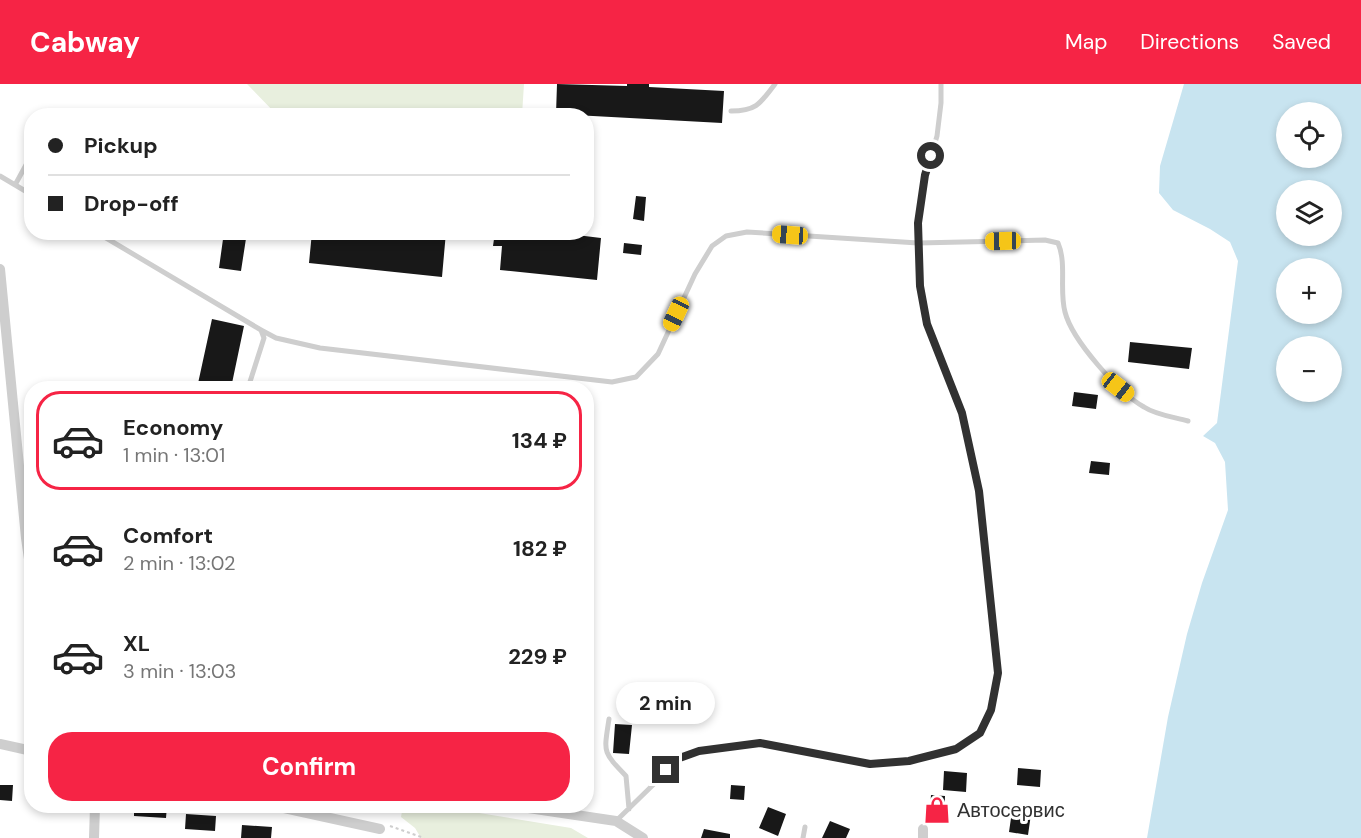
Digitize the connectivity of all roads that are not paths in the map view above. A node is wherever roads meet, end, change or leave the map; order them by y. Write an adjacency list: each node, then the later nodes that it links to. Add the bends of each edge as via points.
1 (775, 84): 3 (lane, via 754,108)
2 (941, 84): 9 (lane, via 937,136 925,175)
3 (730, 111)
4 (24, 169): 6 (lane)
5 (0, 176): 6 (lane)
6 (15, 185): 7 (lane)
7 (24, 190)
8 (109, 240): 11 (lane)
9 (918, 243): 11 (lane, via 747,232 726,236 712,246 695,274 658,354 636,377 612,382 320,348 276,338); 13 (lane, via 1058,243 1062,252 1065,314 1079,341 1118,387 1145,408); 18 (lane, via 927,324 962,413 979,491 998,673 991,710 980,733 956,749 909,761 870,764 760,743 699,751 674,760)
10 (0, 270): 14 (street)
11 (261, 330): 12 (lane, via 264,338)
12 (250, 381)
13 (1188, 422)
14 (24, 517)
15 (609, 719): 18 (lane, via 606,754 626,776)
16 (0, 744): 17 (street)
17 (24, 749)
18 (629, 809): 22 (lane)
19 (95, 813): 25 (street)
20 (307, 813): 24 (street)
21 (562, 813): 22 (street)
22 (616, 821): 26 (street)
23 (805, 827): 27 (lane)
24 (380, 829)
25 (94, 838)
26 (644, 838)
27 (803, 838)

